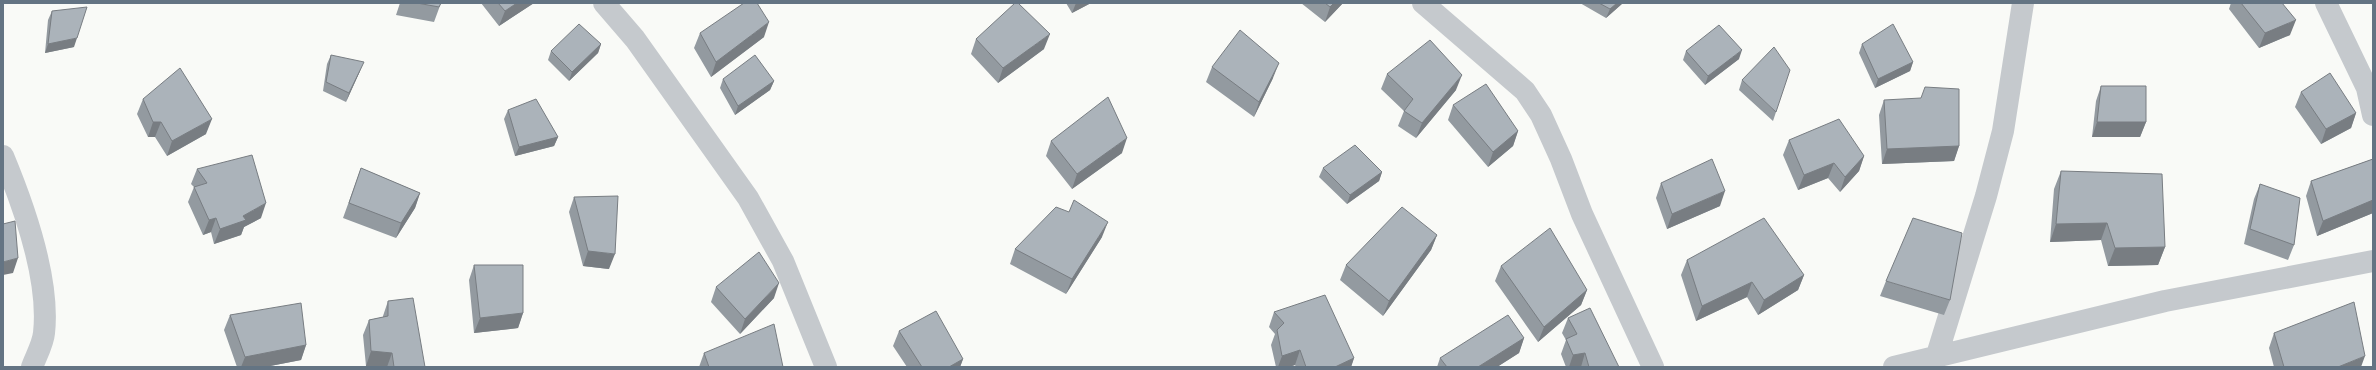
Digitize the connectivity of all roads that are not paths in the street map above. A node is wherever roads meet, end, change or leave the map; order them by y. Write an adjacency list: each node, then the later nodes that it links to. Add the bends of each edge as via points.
1 (604, 3): 10 (street, via 635,39 748,198 783,261)
2 (1423, 3): 11 (street, via 1525,91 1541,115 1582,214)
3 (2024, 3): 8 (street, via 2003,131)
4 (2326, 3): 5 (street, via 2367,88)
5 (2373, 115)
6 (3, 156): 9 (street, via 16,187 43,292 44,333)
7 (2373, 262): 8 (street, via 2165,301)
8 (1938, 355): 12 (street)
9 (32, 367)
10 (826, 367)
11 (1653, 367)
12 (1894, 367)

